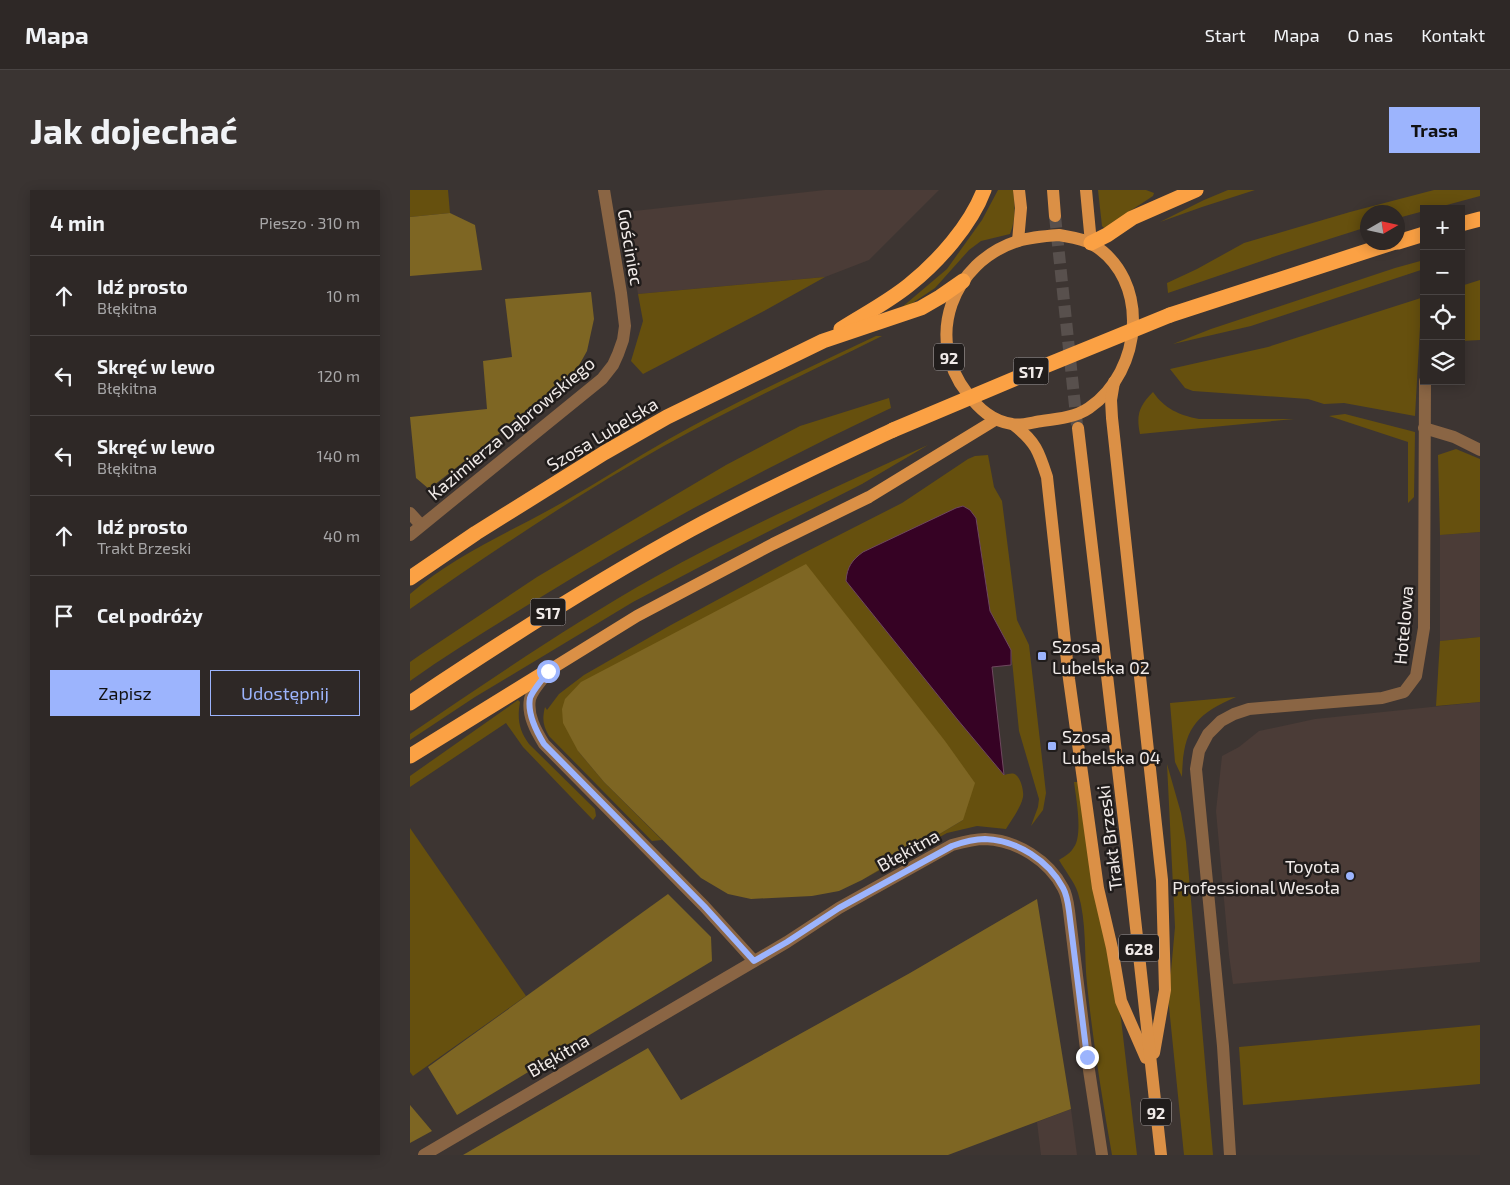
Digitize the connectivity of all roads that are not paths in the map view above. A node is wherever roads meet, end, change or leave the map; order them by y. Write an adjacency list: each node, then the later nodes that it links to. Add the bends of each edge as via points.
1 (604, 190): 16 (street, Gościniec)
2 (984, 190): 17 (highway, via 956,238 915,280)
3 (1019, 190): 12 (main road)
4 (1053, 190): 7 (main road)
5 (1086, 190): 13 (main road)
6 (1196, 190): 13 (highway, via 1132,218)
7 (1055, 216)
8 (1480, 219): 9 (highway)
9 (1465, 223)
10 (1420, 235): 11 (highway, S17)
11 (1405, 239)
12 (1018, 241): 13 (main road, 92, via 1059,235); 15 (main road, 92, via 985,258)
13 (1091, 243): 18 (main road, 92, via 1121,272 1133,310 1133,335)
14 (1371, 250): 30 (highway, S17, bridge, via 1170,315 893,430 691,529 574,596)
15 (962, 281): 17 (highway, via 921,308); 20 (main road, 92, via 948,314 949,354 963,389 977,407)
16 (624, 310): 26 (street, Kazimierza Dąbrowskiego, via 626,326 623,340 602,379)
17 (823, 341): 28 (highway, Szosa Lubelska, via 634,435)
18 (1114, 382): 21 (main road, 92, via 1088,409 1071,416); 33 (main road, via 1112,418 1162,880 1164,990)
19 (1425, 385): 23 (street, Hotelowa)
20 (995, 420): 21 (main road, 92); 29 (main road, via 869,497 637,616)
21 (1014, 425): 33 (main road, via 1028,435 1038,450 1047,478 1069,680 1098,888 1120,1001)
22 (1078, 428): 33 (main road, Trakt Brzeski / 628)
23 (1424, 428): 24 (street, via 1454,437); 37 (street, Hotelowa, via 1424,628 1416,676 1404,692 1382,698 1249,709 1221,721 1208,734 1199,751 1196,769 1223,1046)
24 (1480, 450)
25 (410, 513): 26 (street)
26 (421, 525): 27 (street, Kazimierza Dąbrowskiego)
27 (410, 534)
28 (410, 578)
29 (548, 671): 31 (highway); 32 (street, via 530,698 531,715 544,744)
30 (410, 703)
31 (410, 756)
32 (754, 961): 34 (street, Błękitna); 35 (street, Błękitna, via 839,908 952,846 986,839 1028,852 1055,876 1064,890)
33 (1152, 1069): 36 (main road, Trakt Brzeski / 92)
34 (424, 1155)
35 (1102, 1155)
36 (1161, 1155)
37 (1230, 1155)

